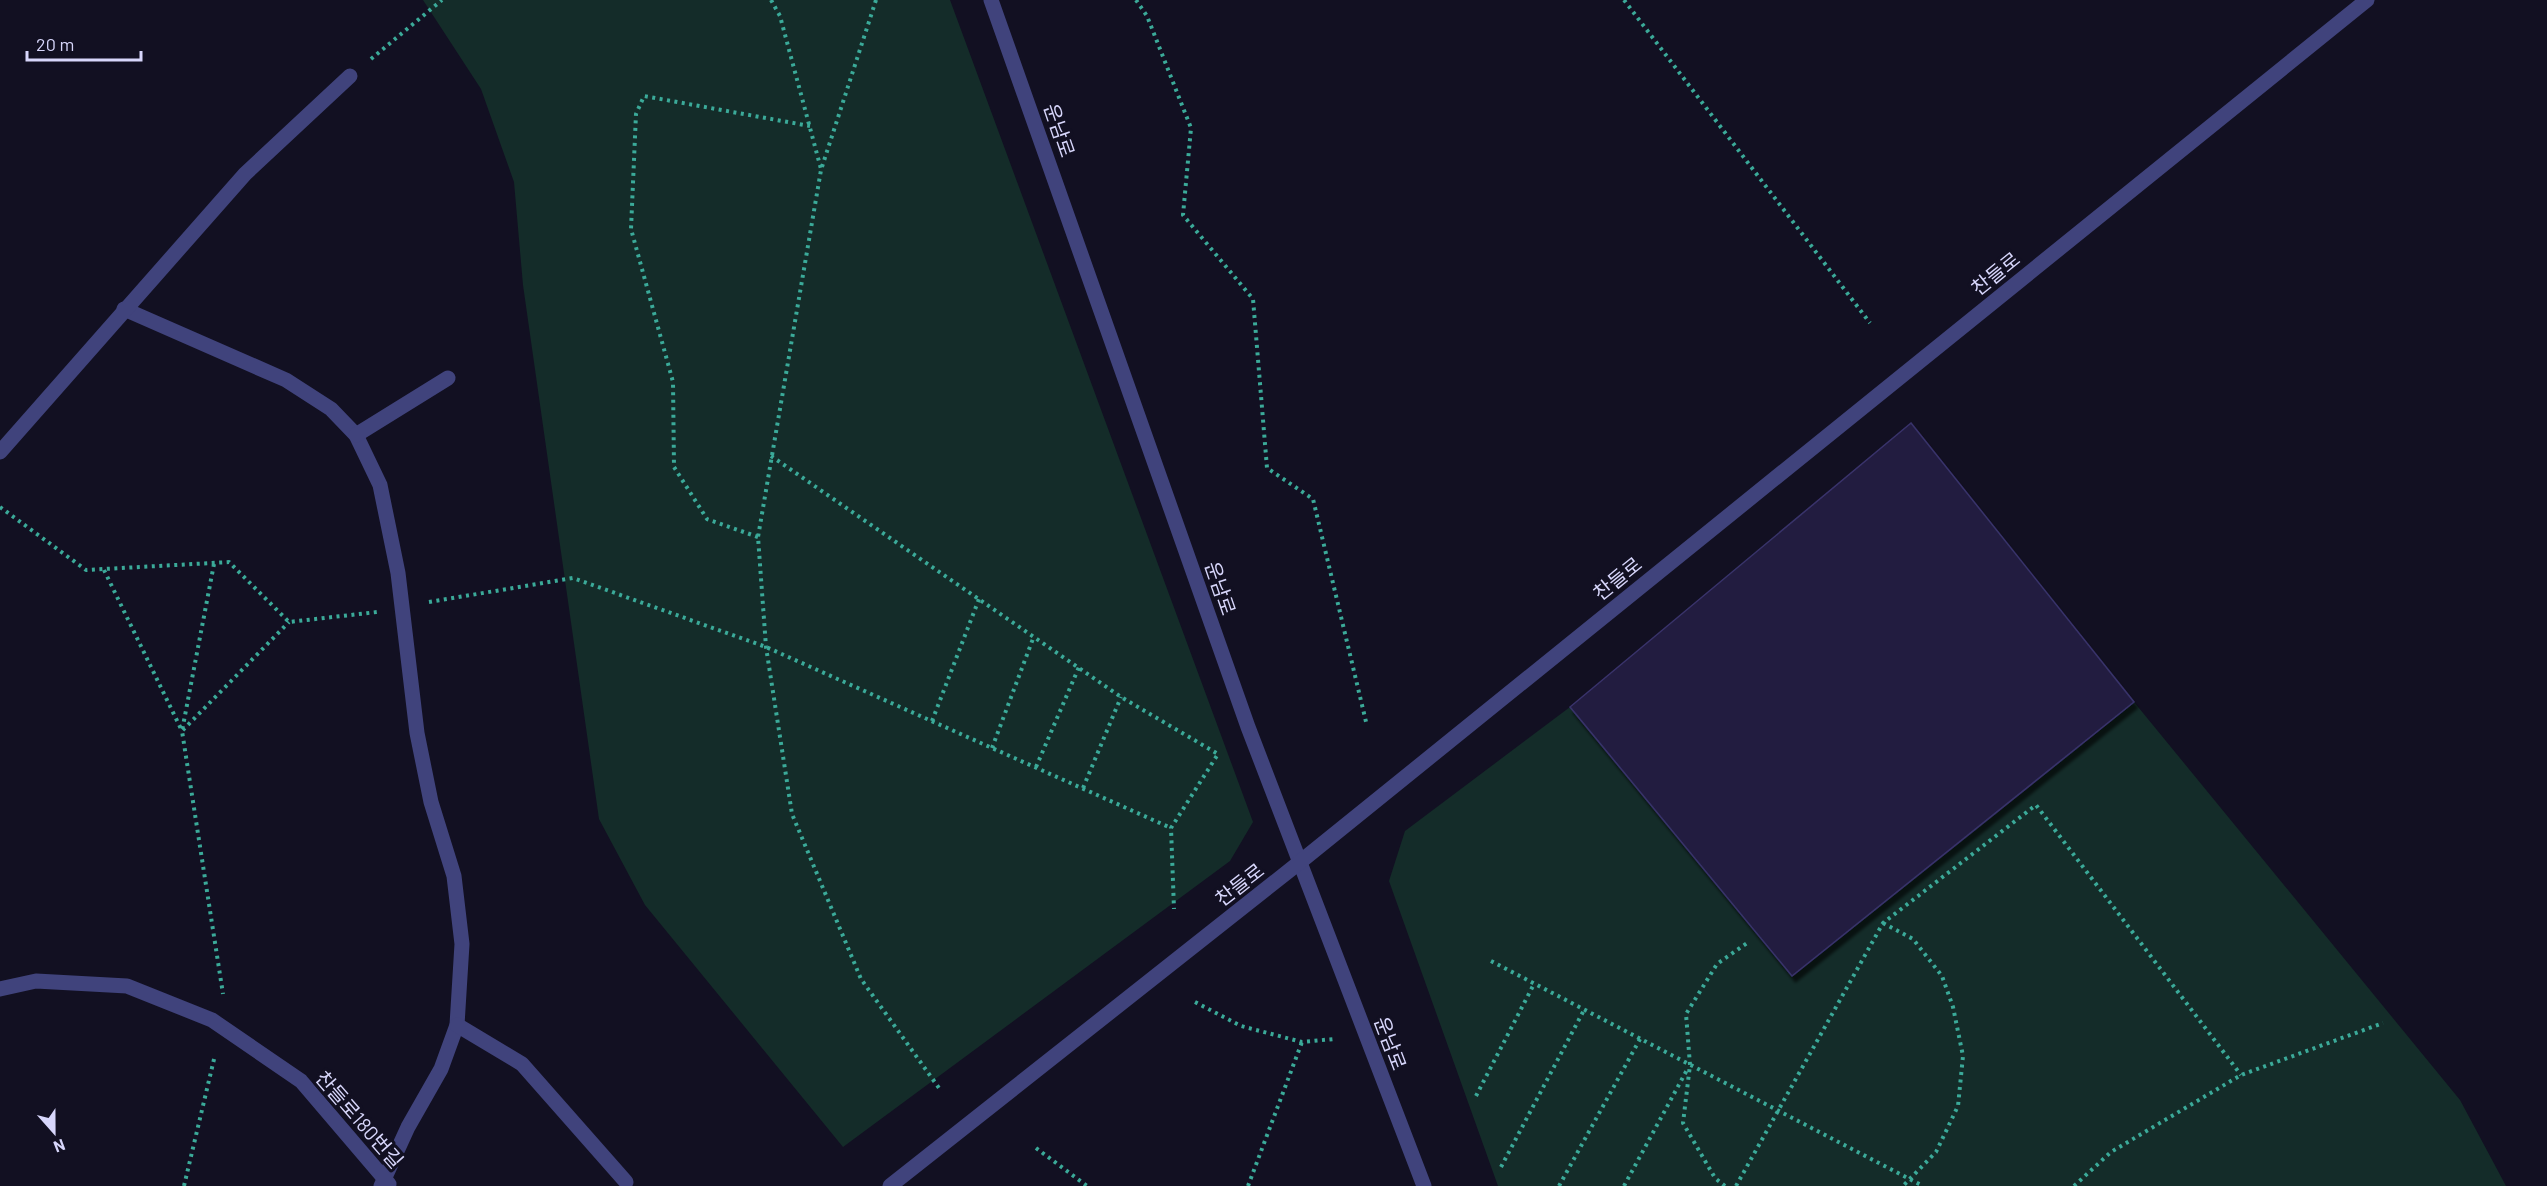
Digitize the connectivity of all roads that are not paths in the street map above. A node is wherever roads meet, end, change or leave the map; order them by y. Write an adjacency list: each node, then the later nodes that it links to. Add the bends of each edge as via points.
1 (992, 0): 8 (street, 운남로, via 1248,727)
2 (2367, 0): 8 (street, 찬들로)
3 (350, 76): 4 (street, via 245,174)
4 (124, 309): 6 (street, via 286,380 331,410); 7 (street)
5 (448, 378): 6 (street)
6 (356, 435): 10 (street, via 380,485 398,573 420,745 431,802 454,876 462,944)
7 (0, 452)
8 (1300, 862): 13 (street, 찬들로); 14 (street, 운남로)
9 (0, 990): 12 (street, 찬들로180번길, via 36,981 127,986 212,1020 301,1081)
10 (457, 1025): 11 (street, via 522,1064); 12 (street, via 441,1069 408,1127)
11 (626, 1182)
12 (385, 1183)
13 (890, 1186)
14 (1424, 1186)

